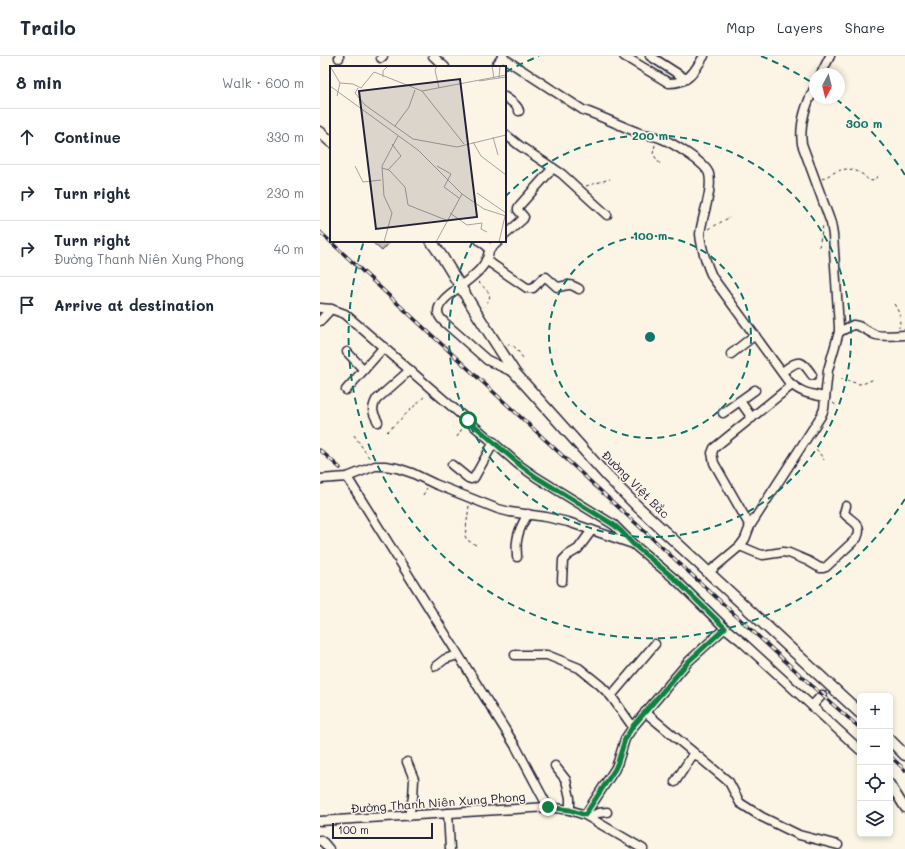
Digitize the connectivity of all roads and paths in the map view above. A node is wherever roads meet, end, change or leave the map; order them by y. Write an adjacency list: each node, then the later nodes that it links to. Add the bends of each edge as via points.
1 (433, 56): 7 (street)
2 (503, 56): 8 (street); 16 (street, via 583,110 637,132)
3 (624, 56): 10 (street, via 669,83)
4 (650, 56): 10 (street)
5 (704, 56): 10 (street)
6 (830, 56): 9 (street)
7 (444, 66)
8 (496, 66)
9 (824, 68)
10 (686, 79)
11 (506, 98): 13 (street)
12 (809, 100): 22 (street, via 801,138)
13 (519, 112)
14 (320, 132): 17 (main road)
15 (506, 135): 19 (street)
16 (658, 137): 18 (path, via 653,154); 28 (street, via 683,150 707,170 709,189)
17 (330, 141)
18 (660, 164)
19 (553, 168): 23 (street); 27 (street, via 518,208 524,217)
20 (880, 175): 22 (path, via 872,181 856,171 841,169)
21 (610, 178): 23 (path)
22 (816, 182): 43 (street, via 834,235)
23 (579, 190): 24 (street)
24 (607, 215)
25 (730, 217): 28 (path)
26 (823, 225): 32 (path)
27 (506, 234)
28 (700, 234): 44 (street, via 713,278)
29 (432, 242): 36 (main road, Đường Việt Bắc)
30 (481, 242): 33 (street)
31 (498, 242): 33 (street)
32 (819, 247)
33 (489, 250): 34 (street)
34 (486, 260): 35 (street); 37 (street, via 527,288 533,288 546,277 557,287 569,285)
35 (472, 277): 36 (street); 41 (path, via 489,292 490,297)
36 (461, 286): 41 (main road, Đường Việt Bắc); 52 (street, via 441,303 439,316 487,360)
37 (579, 289)
38 (894, 304): 45 (path, via 900,313)
39 (320, 308): 40 (street)
40 (331, 309): 42 (street); 46 (street, via 345,314)
41 (477, 314): 52 (main road, Đường Việt Bắc)
42 (320, 321)
43 (839, 332): 45 (street, via 854,325 876,335); 53 (street)
44 (755, 334): 48 (street); 51 (street)
45 (901, 335)
46 (384, 347): 49 (street); 50 (street)
47 (347, 352): 49 (street)
48 (731, 354)
49 (364, 370): 58 (street)
50 (410, 370): 57 (street); 65 (street, via 376,400 373,411)
51 (782, 372): 54 (street, via 799,362); 56 (street)
52 (515, 373): 85 (main road, Đường Việt Bắc, via 607,476)
53 (827, 374): 55 (path, via 858,384); 60 (street)
54 (812, 375)
55 (874, 379)
56 (792, 385): 60 (street, via 807,393); 63 (street)
57 (432, 389): 64 (street); 66 (path)
58 (346, 390)
59 (755, 390): 61 (street)
60 (825, 397): 69 (street, via 821,416)
61 (740, 401): 62 (street); 63 (street)
62 (723, 413)
63 (752, 418): 79 (street, via 714,448 712,453 714,463)
64 (468, 420): 68 (path); 70 (street)
65 (378, 422)
66 (388, 432)
67 (354, 435): 73 (path)
68 (456, 436)
69 (805, 441): 71 (path, via 813,446); 79 (street)
70 (494, 442): 72 (street, via 474,478 468,478); 81 (street, via 536,477 614,525)
71 (824, 460)
72 (452, 465)
73 (375, 466): 74 (street); 76 (street, via 397,468 412,473)
74 (347, 476): 75 (street); 89 (street)
75 (320, 479)
76 (470, 498): 78 (street, via 498,509); 82 (path, via 465,536)
77 (846, 506): 83 (street, via 844,513 857,525 859,534 826,567 820,568 789,553 763,555)
78 (528, 514): 80 (street); 84 (street, via 517,538)
79 (750, 526): 83 (street)
80 (592, 530): 81 (street); 86 (street, via 578,549 564,560)
81 (633, 544): 87 (street, via 676,580)
82 (476, 545)
83 (740, 546): 85 (street)
84 (517, 557)
85 (709, 572): 95 (main road, Đường Việt Bắc)
86 (562, 581)
87 (725, 628): 94 (street); 96 (street, via 689,661)
88 (655, 644): 93 (street)
89 (458, 655): 91 (street, via 445,659); 106 (street, via 516,747)
90 (515, 655): 93 (street, via 547,655 580,668)
91 (436, 666)
92 (822, 695): 94 (street)
93 (611, 696): 97 (street)
94 (812, 706): 99 (street)
95 (857, 710)
96 (645, 712): 97 (street); 100 (street)
97 (633, 726): 112 (street, via 625,739 615,769)
98 (893, 743): 101 (main road)
99 (857, 747)
100 (694, 753): 104 (street); 115 (street, via 729,782 740,803 762,817 799,835)
101 (905, 755)
102 (408, 762): 111 (street, via 414,779)
103 (555, 766): 108 (street, via 566,780)
104 (675, 782)
105 (893, 789): 107 (street)
106 (548, 807): 108 (street, Đường Thanh Niên Xung Phong); 110 (street, Đường Thanh Niên Xung Phong)
107 (905, 808)
108 (570, 810): 112 (street, Đường Thanh Niên Xung Phong)
109 (607, 812): 112 (street)
110 (448, 813): 111 (street, Đường Thanh Niên Xung Phong); 117 (street)
111 (409, 816): 113 (street, Đường Thanh Niên Xung Phong)
112 (587, 816): 118 (street, Đường Thanh Niên Xung Phong)
113 (320, 821)
114 (320, 840): 116 (street)
115 (838, 844)
116 (330, 849)
117 (450, 849)
118 (643, 849)

